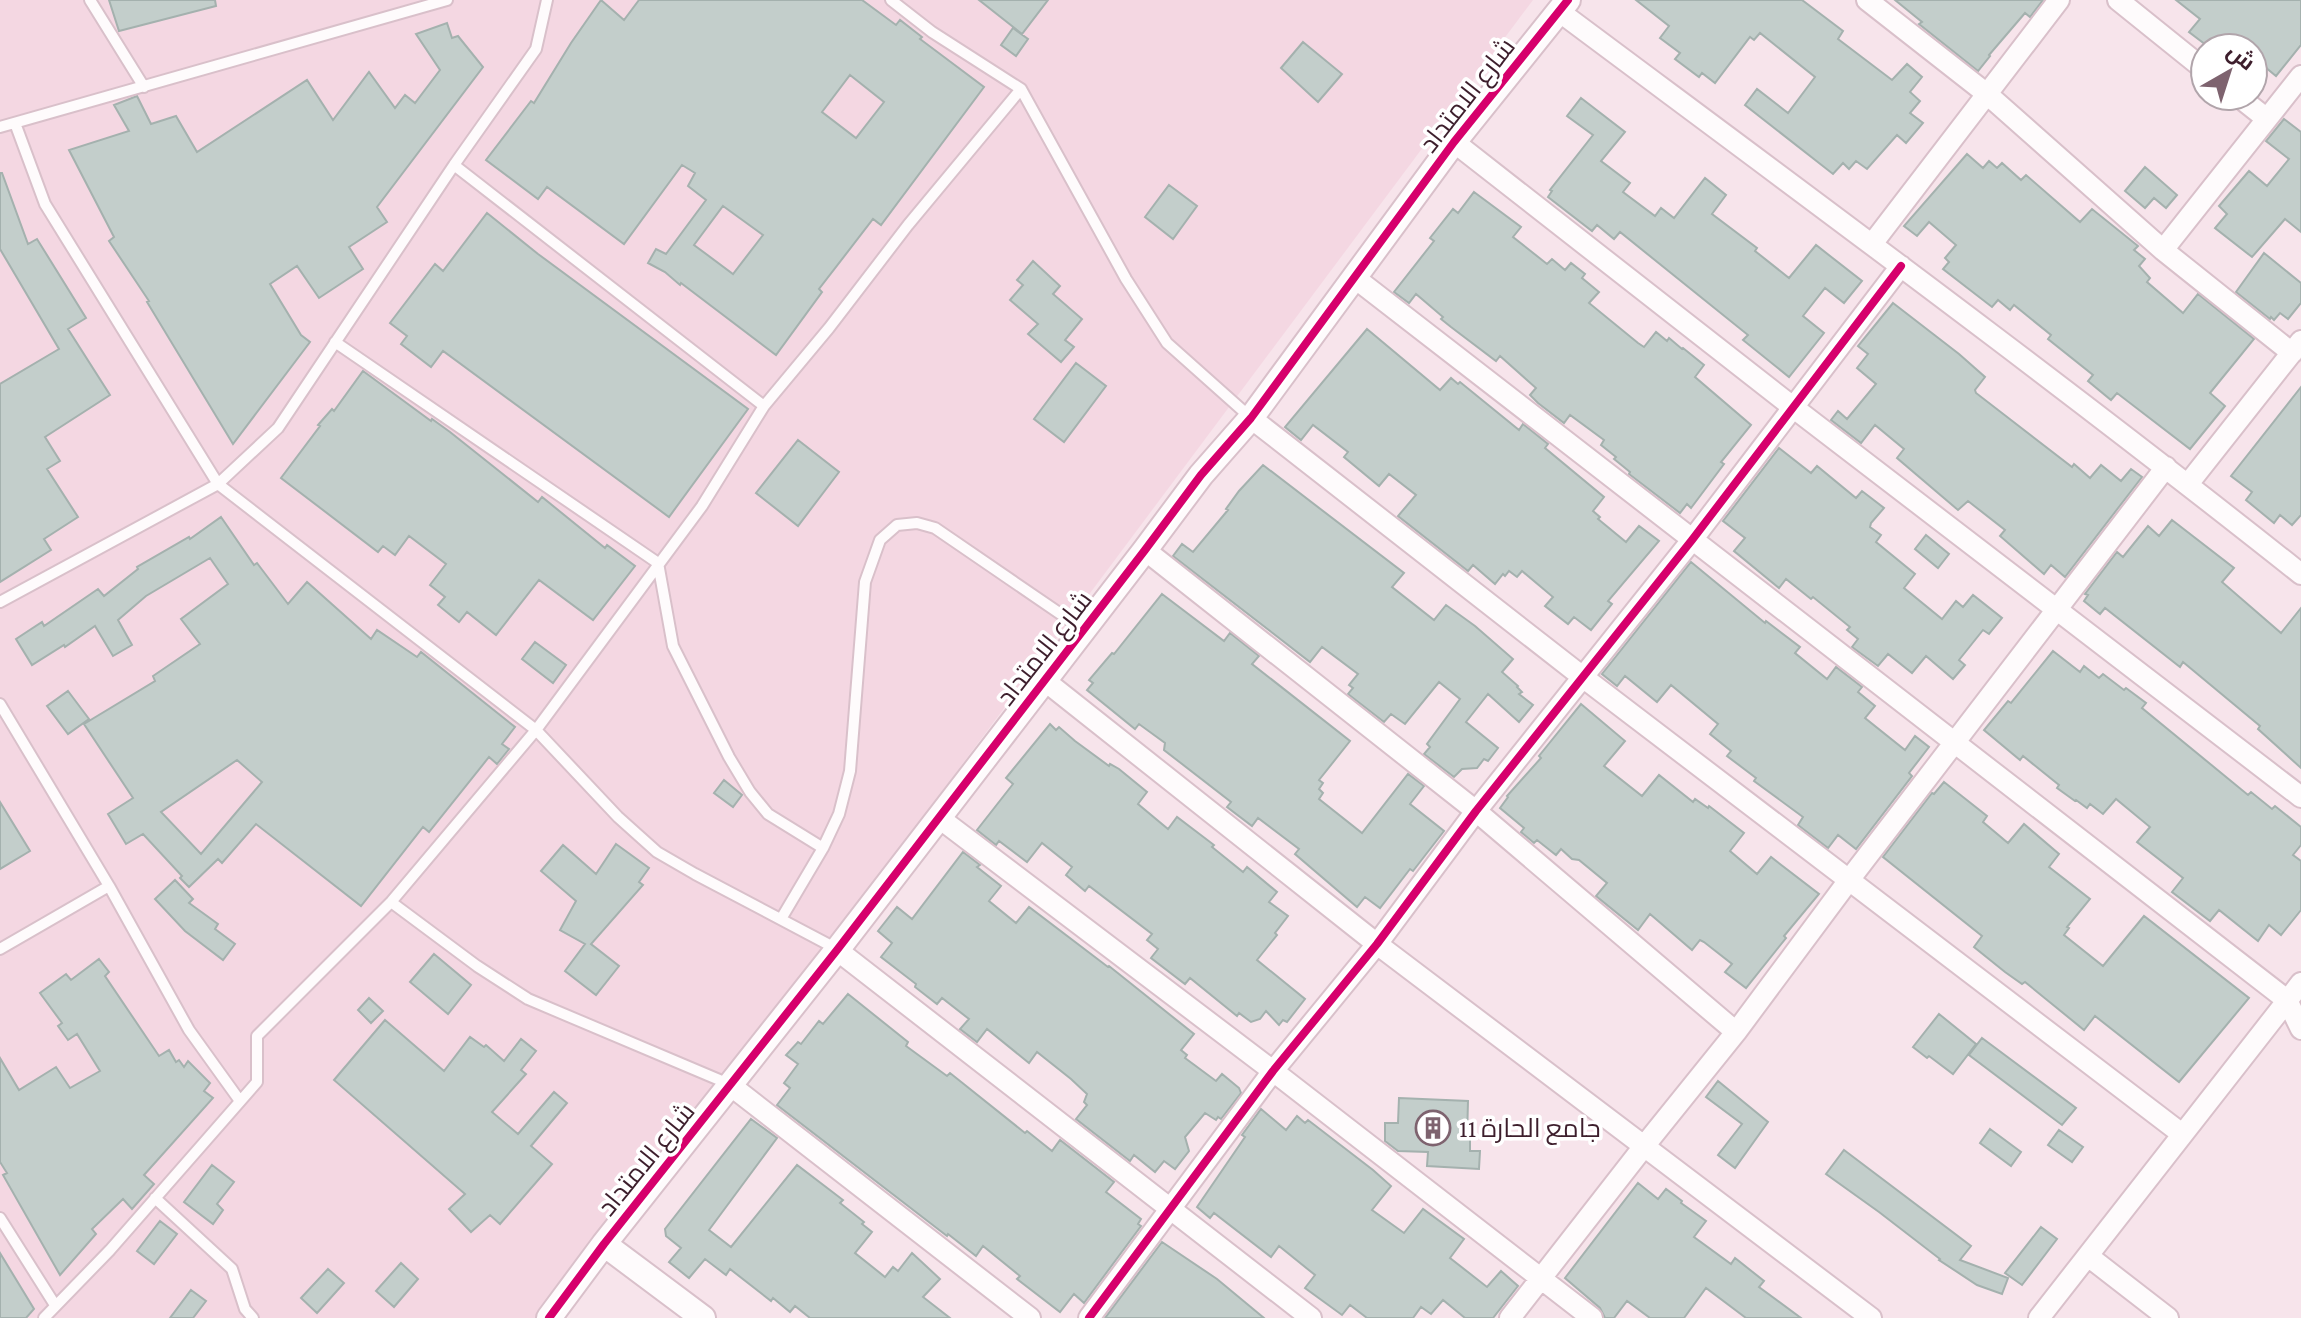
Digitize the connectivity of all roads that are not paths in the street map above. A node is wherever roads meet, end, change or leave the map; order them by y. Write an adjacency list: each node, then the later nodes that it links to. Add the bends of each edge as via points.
1 (90, 0): 11 (lane)
2 (447, 0): 11 (lane)
3 (547, 0): 19 (lane, via 536,49)
4 (891, 0): 12 (lane)
5 (1867, 0): 13 (street)
6 (2059, 0): 13 (street)
7 (2118, 0): 9 (street)
8 (1560, 6): 18 (street, شارع الامتداد); 20 (street)
9 (2189, 57)
10 (2301, 76): 15 (street)
11 (144, 87): 16 (lane)
12 (1021, 89): 26 (lane); 28 (lane, via 1167,343)
13 (1987, 94): 20 (street); 21 (street)
14 (2258, 112): 15 (street)
15 (2267, 119): 21 (street)
16 (15, 123): 17 (lane); 30 (lane, via 45,204)
17 (0, 127)
18 (1454, 142): 23 (street, شارع الامتداد); 27 (street)
19 (454, 165): 24 (lane); 26 (lane)
20 (1872, 244): 22 (street)
21 (2163, 250): 25 (street)
22 (1901, 266): 27 (street); 29 (street)
23 (1355, 278): 28 (street, شارع الامتداد); 32 (street)
24 (335, 342): 30 (lane, via 278,428); 34 (lane)
25 (2296, 347): 31 (street)
26 (764, 406): 34 (lane, via 702,506)
27 (1794, 408): 32 (street); 37 (street)
28 (1251, 418): 33 (street, شارع الامتداد); 39 (street)
29 (2166, 467): 31 (street); 37 (street)
30 (218, 484): 36 (lane); 42 (lane)
31 (2188, 484): 35 (street)
32 (1692, 540): 39 (street); 43 (street)
33 (1145, 550): 38 (street, شارع الامتداد); 45 (street)
34 (658, 563): 42 (lane); 47 (lane, via 673,646 729,757 768,814)
35 (2301, 574)
36 (0, 602)
37 (2057, 609): 43 (street); 44 (street)
38 (1084, 630): 40 (street, شارع الامتداد); 47 (lane, via 935,528 897,525 880,540 865,582 850,771)
39 (1584, 678): 45 (street); 48 (street)
40 (1044, 680): 46 (street, شارع الامتداد); 52 (street)
41 (0, 704): 49 (lane)
42 (536, 730): 50 (lane); 51 (lane, via 657,852)
43 (1954, 743): 48 (street); 56 (street)
44 (2301, 797)
45 (1476, 811): 52 (street); 58 (street)
46 (938, 817): 54 (street, شارع الامتداد); 59 (street)
47 (823, 848): 51 (lane)
48 (1849, 880): 58 (street); 62 (street)
49 (109, 886): 53 (lane); 61 (lane, via 189,1030)
50 (391, 902): 60 (lane, via 528,999); 61 (lane, via 257,1036 257,1082)
51 (781, 919): 54 (lane)
52 (1377, 944): 59 (street); 63 (street)
53 (0, 949)
54 (837, 950): 60 (street, شارع الامتداد); 65 (street)
55 (2301, 983): 56 (street)
56 (2287, 1000): 57 (street); 62 (street)
57 (2301, 1029)
58 (1736, 1032): 63 (street)
59 (1273, 1071): 65 (street); 69 (street)
60 (730, 1085): 67 (street, شارع الامتداد); 75 (street)
61 (240, 1101): 64 (lane)
62 (2182, 1134): 68 (street)
63 (1645, 1145): 69 (street); 80 (street)
64 (155, 1198): 70 (lane); 72 (lane, via 232,1269)
65 (1171, 1210): 76 (street); 77 (street)
66 (0, 1218): 70 (lane)
67 (604, 1244): 73 (street, شارع الامتداد); 74 (street)
68 (2088, 1256): 81 (street); 82 (street)
69 (1540, 1278): 78 (street); 79 (street)
70 (55, 1305): 71 (lane)
71 (44, 1318)
72 (253, 1318)
73 (549, 1318)
74 (703, 1318)
75 (1030, 1318)
76 (1089, 1318)
77 (1311, 1318)
78 (1510, 1318)
79 (1592, 1318)
80 (1871, 1318)
81 (2039, 1318)
82 (2168, 1318)

